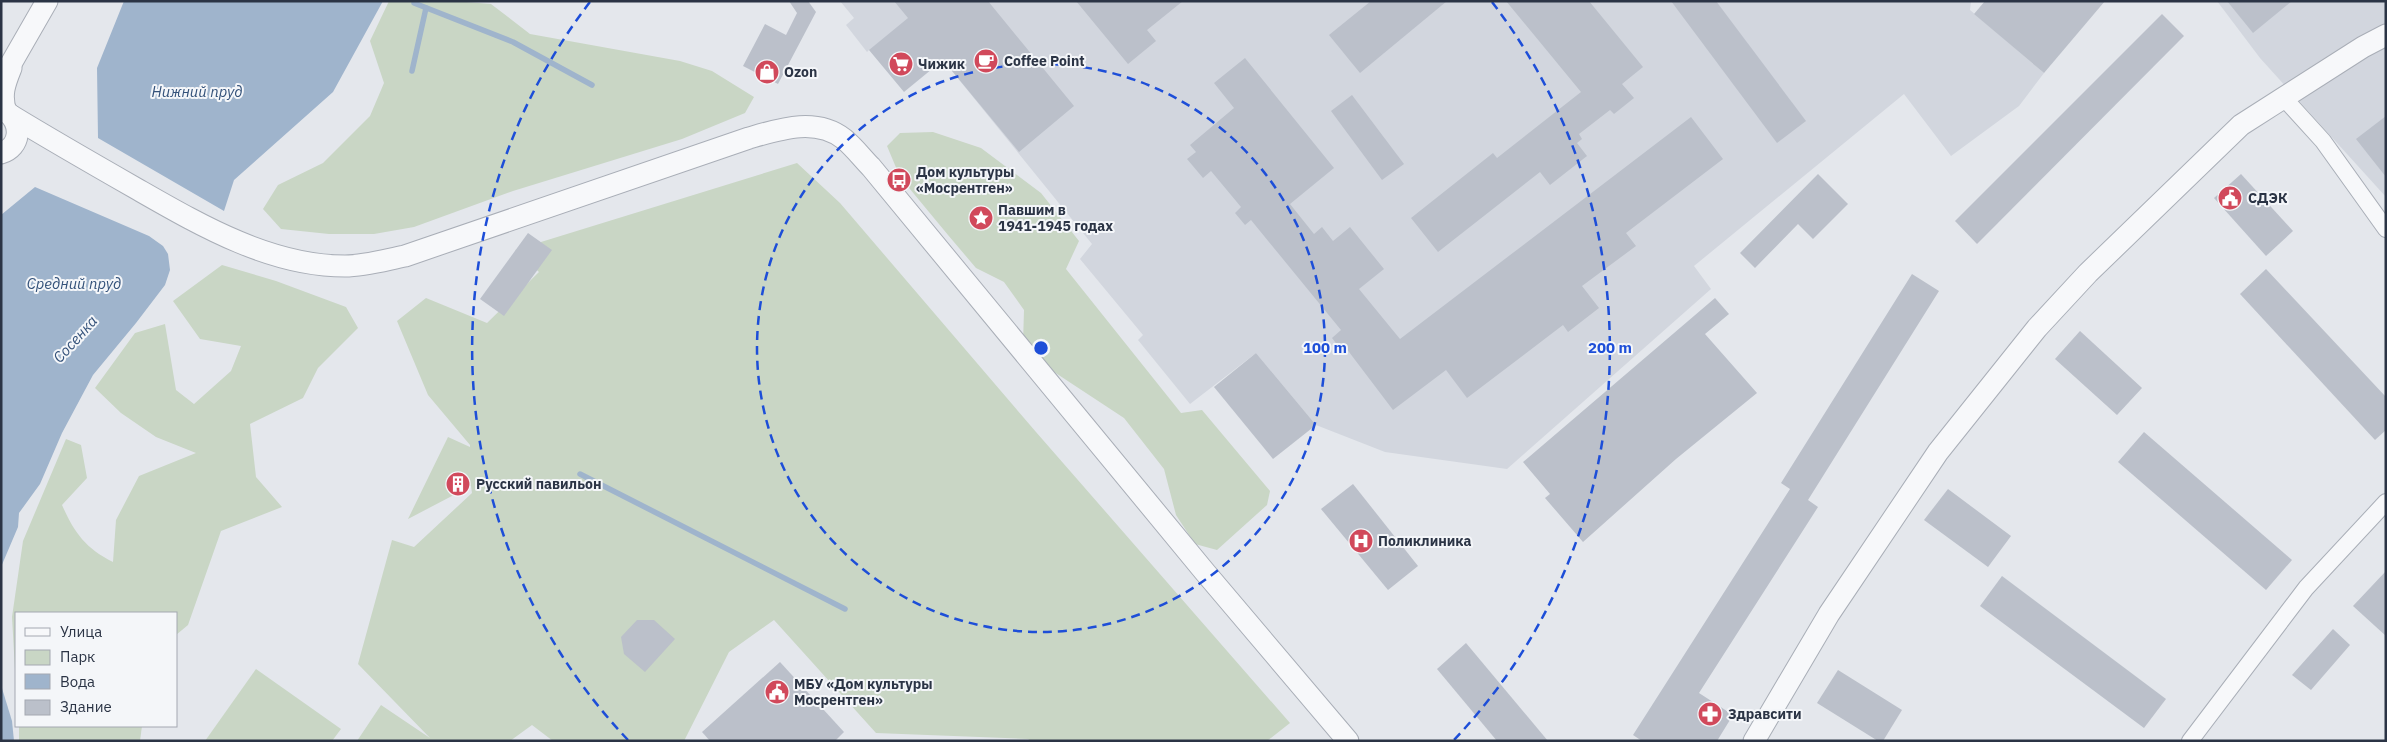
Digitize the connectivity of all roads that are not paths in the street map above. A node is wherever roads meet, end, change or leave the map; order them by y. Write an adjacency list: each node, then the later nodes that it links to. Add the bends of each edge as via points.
1 (47, 1): 3 (street)
2 (2386, 35): 5 (street)
3 (18, 52): 4 (street); 6 (street, via 2,88)
4 (1, 81)
5 (2283, 97): 9 (street, via 2323,140); 12 (street, via 2241,126 2088,273 2037,328 1938,452 1829,614)
6 (6, 112): 7 (street); 8 (street, via 16,121 18,135)
7 (63, 148): 8 (street, via 37,143); 11 (street, via 203,227 280,256 312,263 361,266 405,256 776,130 819,127 833,132 871,168)
8 (6, 150)
9 (2386, 229)
10 (2386, 502): 13 (street, via 2306,588)
11 (1348, 741)
12 (1754, 741)
13 (2190, 741)

